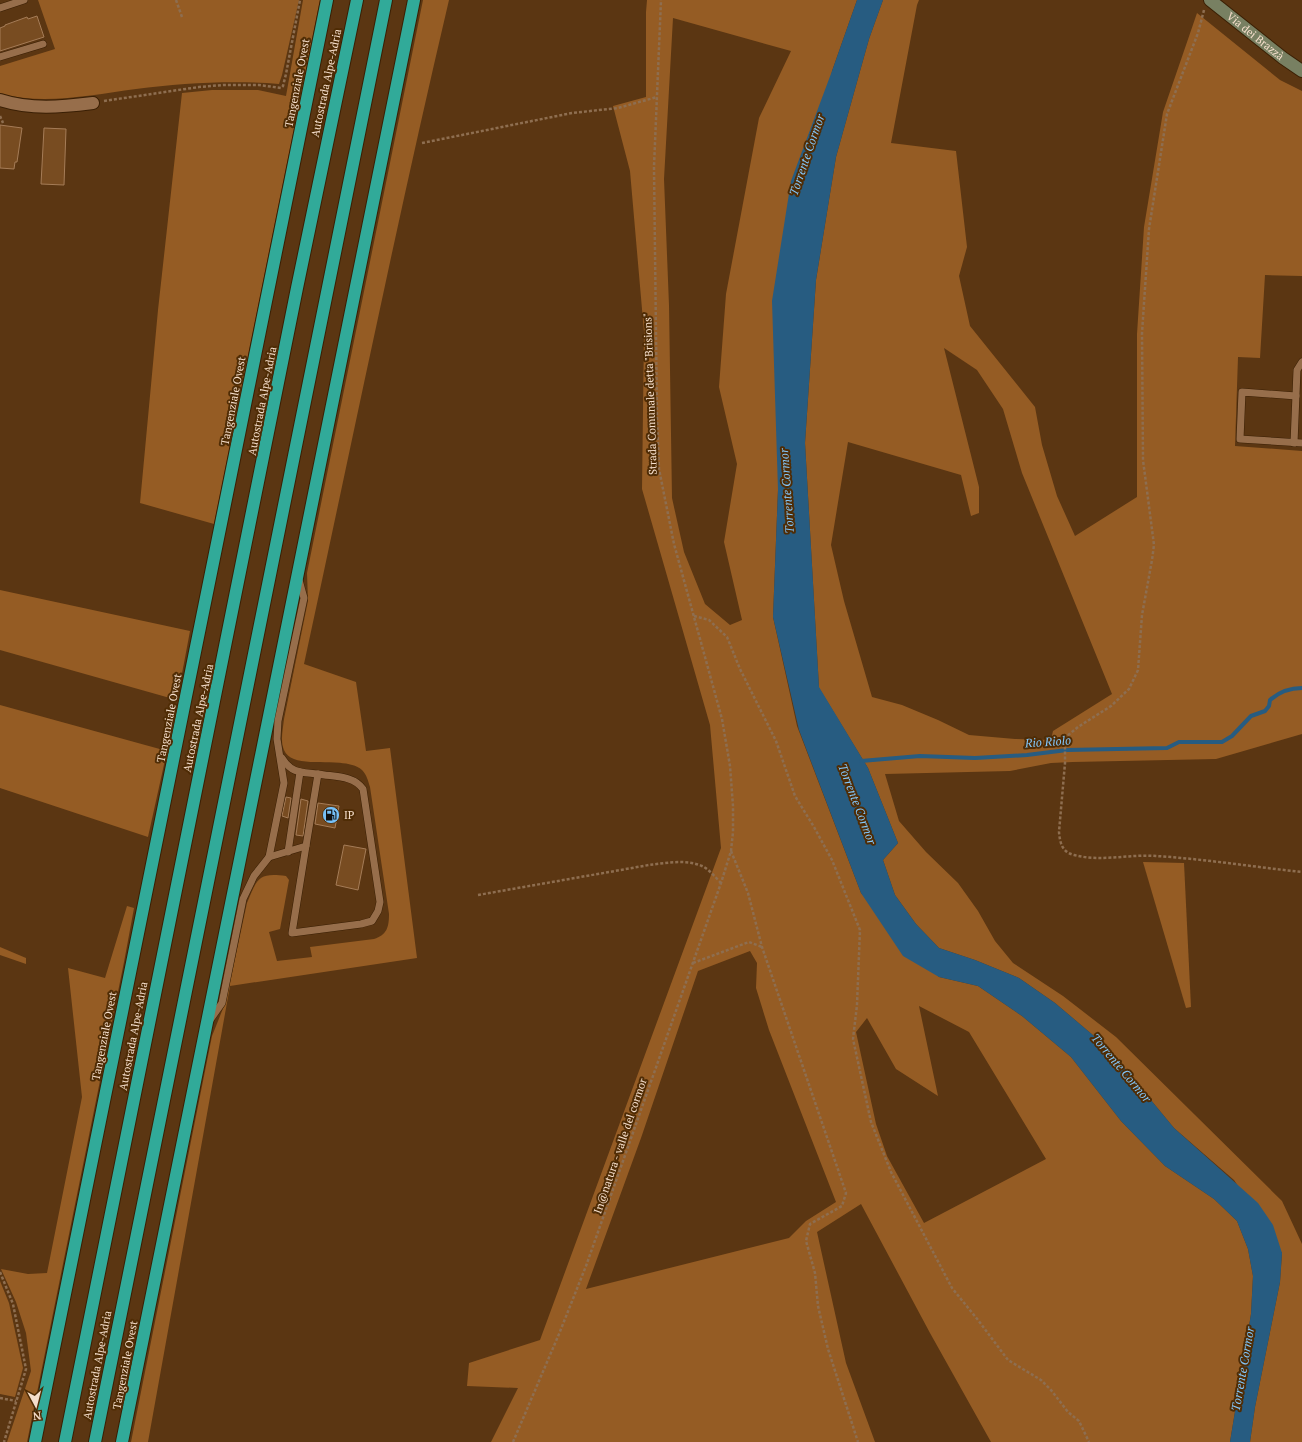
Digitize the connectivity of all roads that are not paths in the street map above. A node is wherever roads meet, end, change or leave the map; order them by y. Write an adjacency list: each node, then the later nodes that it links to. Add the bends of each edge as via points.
1 (24, 0): 7 (lane)
2 (327, 0): 25 (highway, Tangenziale Ovest)
3 (357, 0): 26 (highway, Autostrada Alpe-Adria)
4 (386, 0): 27 (highway, Autostrada Alpe-Adria)
5 (414, 0): 17 (highway, Tangenziale Ovest)
6 (1207, 4): 10 (main road, Via dei Brazzà)
7 (0, 8)
8 (43, 44): 9 (lane)
9 (0, 57)
10 (1302, 71)
11 (0, 100): 12 (street, via 39,107)
12 (93, 103)
13 (1302, 362): 14 (lane, via 1297,370)
14 (1296, 396): 15 (lane); 15 (lane, via 1242,392 1240,439)
15 (1294, 443): 16 (lane)
16 (1302, 443)
17 (298, 576): 18 (lane, via 304,598 278,721); 24 (highway, Tangenziale Ovest)
18 (280, 757): 19 (lane, via 287,767); 23 (lane, via 284,783)
19 (300, 772): 20 (lane); 22 (lane)
20 (318, 774): 21 (lane); 21 (lane, via 352,779 363,789 380,902 372,921 292,933)
21 (306, 846): 22 (lane)
22 (288, 852): 23 (lane)
23 (269, 857): 24 (lane, via 254,876 243,898 222,1003)
24 (207, 1024): 28 (highway, Tangenziale Ovest)
25 (35, 1442)
26 (65, 1442)
27 (95, 1442)
28 (122, 1442)

